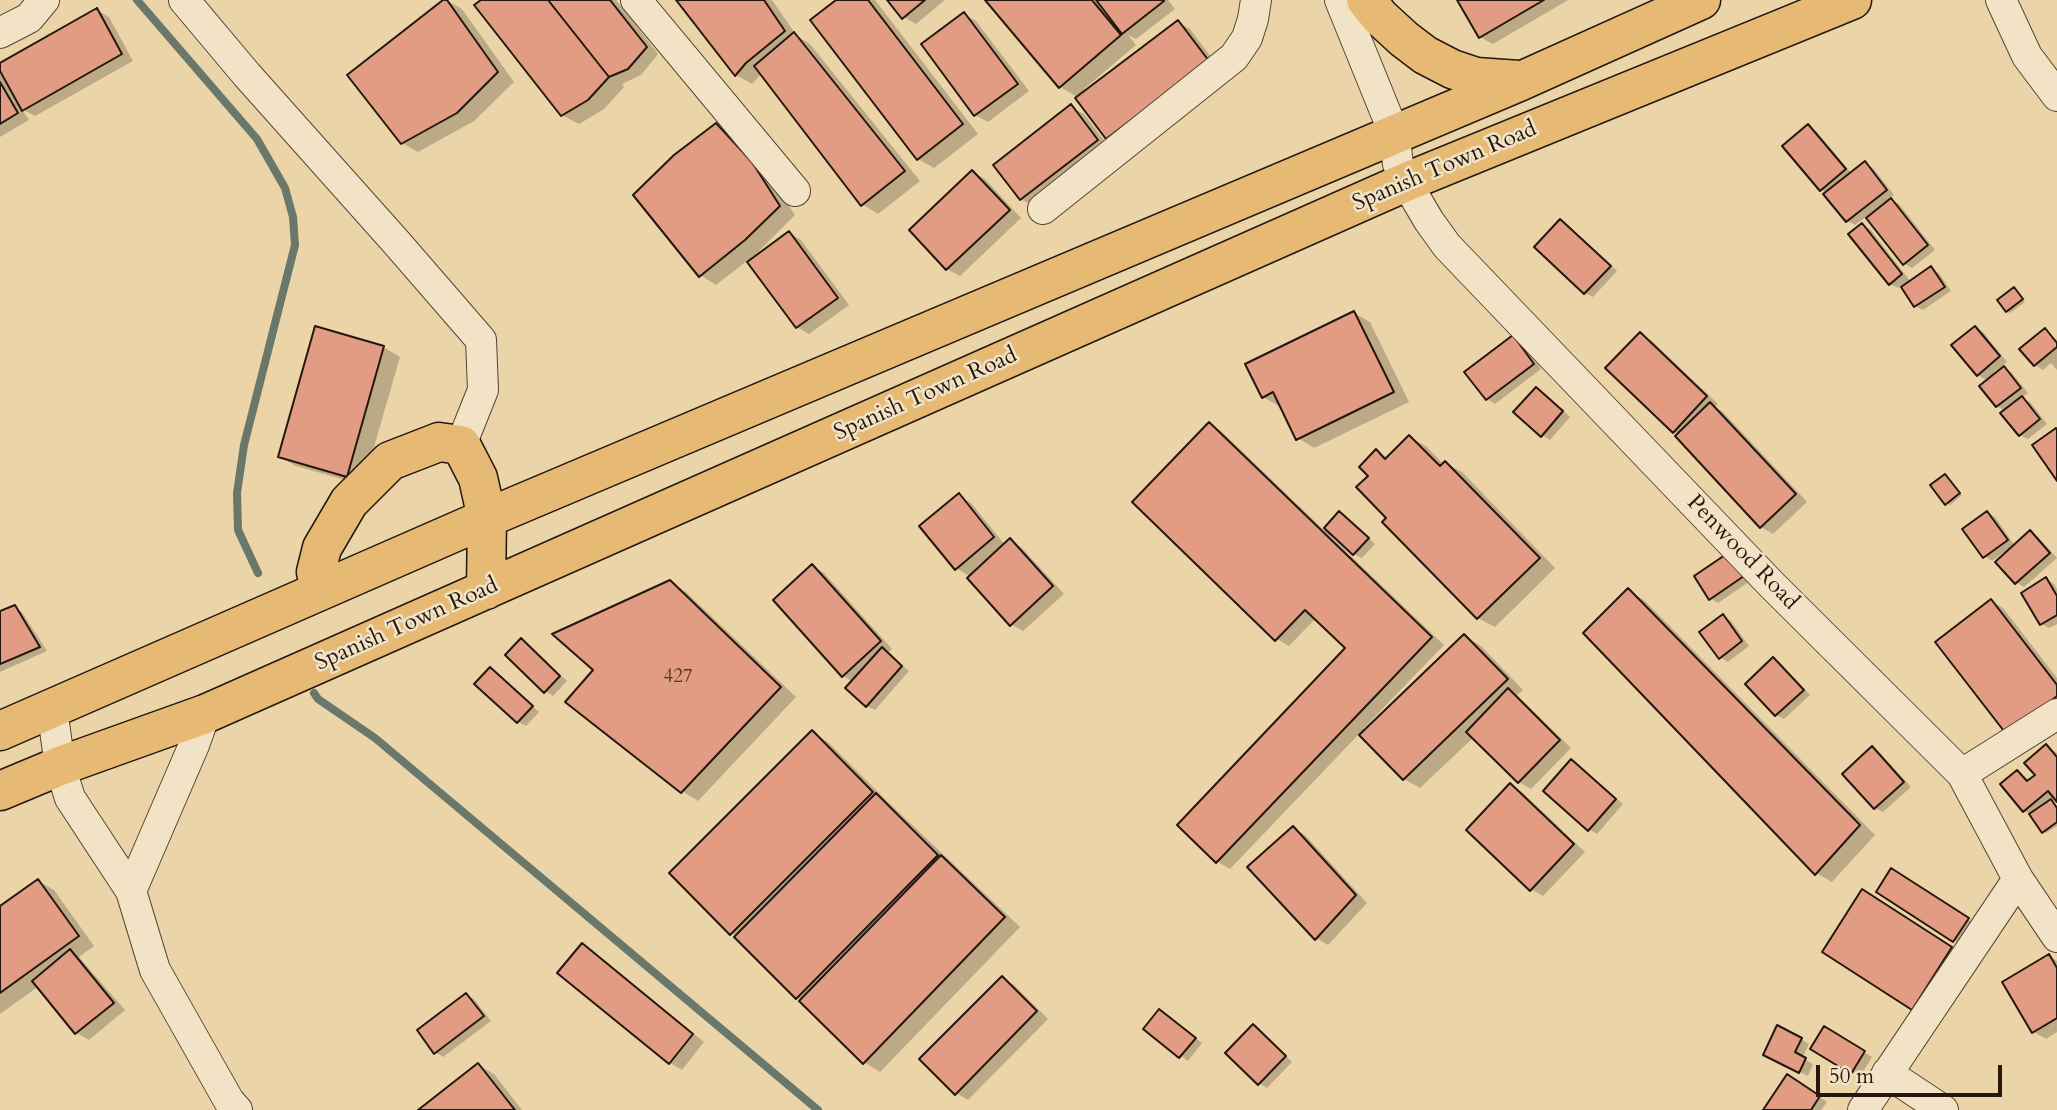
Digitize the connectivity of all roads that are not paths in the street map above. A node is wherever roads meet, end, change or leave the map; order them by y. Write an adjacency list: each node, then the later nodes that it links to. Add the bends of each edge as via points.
1 (44, 0): 10 (street, via 29,18)
2 (184, 0): 17 (street, via 481,340 483,390)
3 (636, 0): 15 (street)
4 (1256, 0): 16 (street, via 1247,38 1234,57)
5 (1340, 0): 13 (street, Penwood Road)
6 (1366, 0): 11 (highway, via 1425,55 1476,76)
7 (1701, 0): 11 (highway)
8 (1852, 0): 14 (highway, Spanish Town Road)
9 (2001, 0): 12 (street, via 2027,56)
10 (0, 33)
11 (1521, 81): 13 (highway)
12 (2057, 96)
13 (1394, 133): 14 (street, Penwood Road); 18 (highway)
14 (1406, 182): 19 (highway, Spanish Town Road); 26 (street, Penwood Road, via 1447,246 1771,584)
15 (795, 191)
16 (1043, 209)
17 (461, 445): 18 (highway, via 478,478); 20 (highway, via 439,442 390,461 349,502 322,548 316,572)
18 (486, 518): 19 (highway); 20 (highway)
19 (486, 590): 22 (highway, Spanish Town Road)
20 (320, 591): 21 (highway)
21 (52, 709): 24 (highway); 25 (street)
22 (205, 714): 25 (highway, Spanish Town Road); 29 (street)
23 (2057, 714): 26 (street)
24 (0, 731)
25 (60, 766): 27 (highway, Spanish Town Road); 29 (street, via 70,798)
26 (1962, 774): 28 (street, Penwood Road)
27 (0, 791)
28 (2018, 879): 30 (street, Penwood Road); 31 (street)
29 (131, 891): 32 (street, via 155,971)
30 (2057, 937)
31 (1888, 1073): 33 (street); 34 (street)
32 (237, 1110)
33 (1863, 1110)
34 (1943, 1110)

